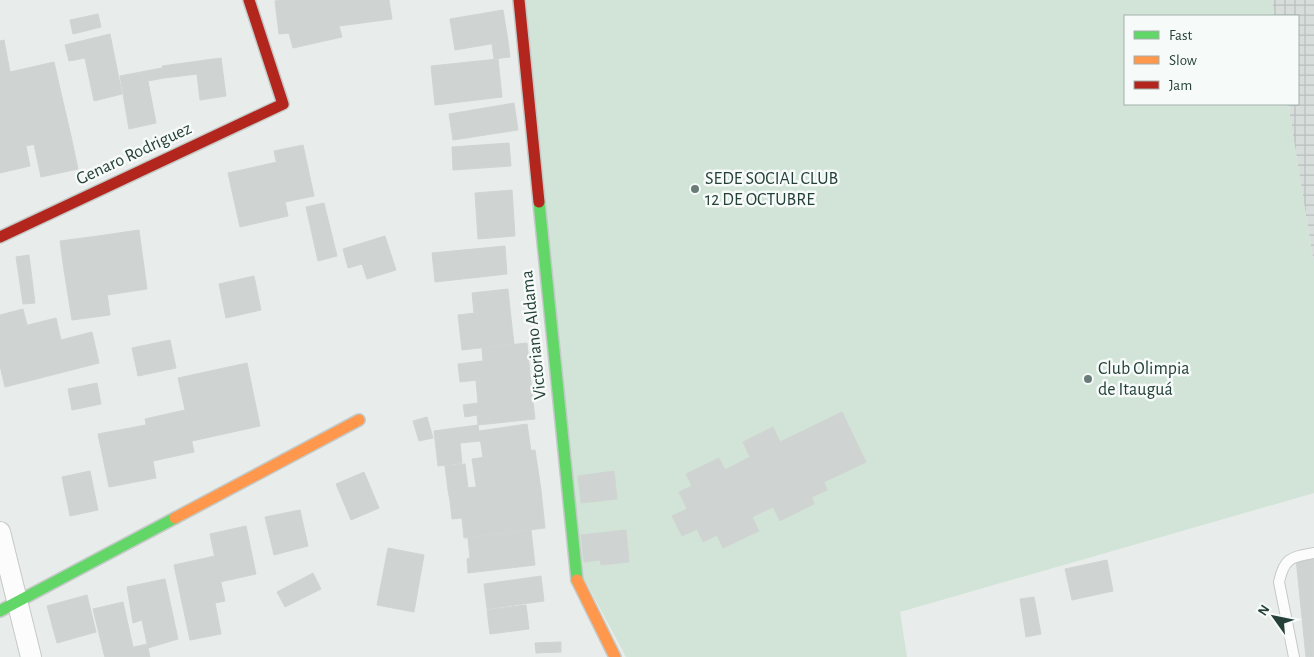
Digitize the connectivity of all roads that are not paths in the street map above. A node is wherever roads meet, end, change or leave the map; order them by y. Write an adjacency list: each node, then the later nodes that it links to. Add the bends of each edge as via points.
1 (249, 0): 3 (street, Genaro Rodriguez, via 283,104)
2 (519, 0): 9 (street, Victoriano Aldama, via 576,578)
3 (0, 237)
4 (359, 420): 7 (street)
5 (0, 532): 7 (street)
6 (1314, 553): 10 (lane, via 1293,557 1282,570 1279,582)
7 (8, 606): 8 (street)
8 (31, 657)
9 (615, 657)
10 (1294, 657)

